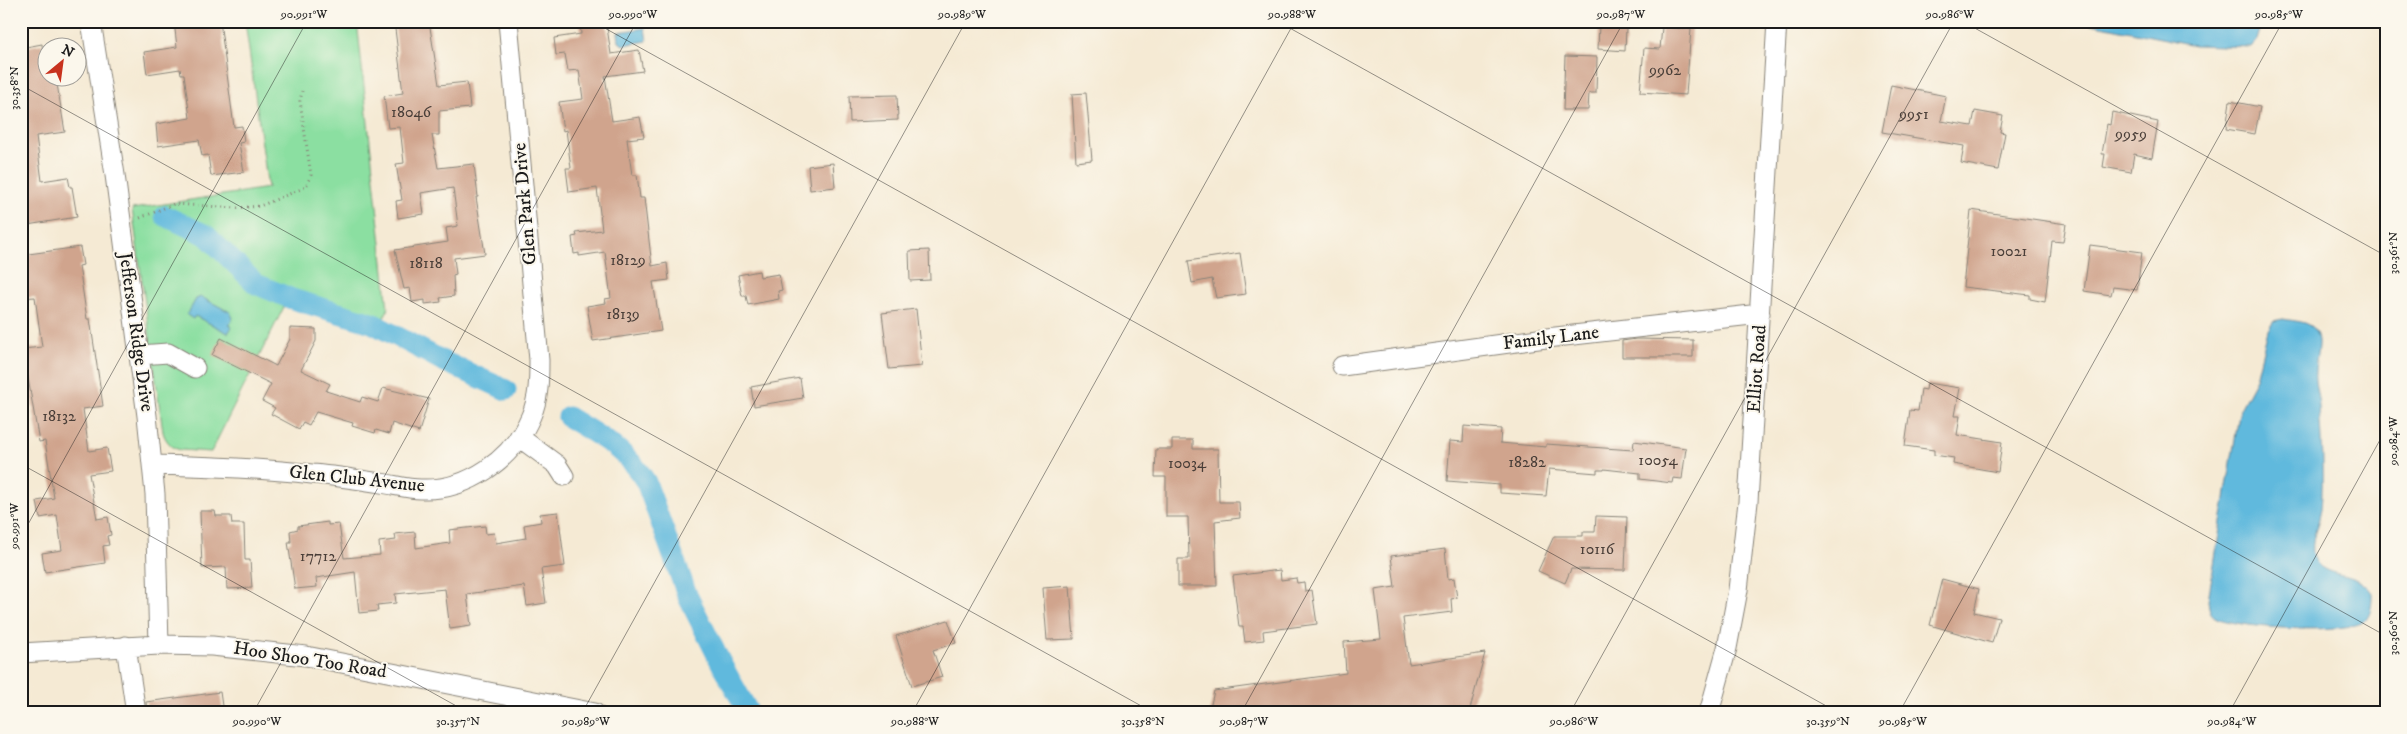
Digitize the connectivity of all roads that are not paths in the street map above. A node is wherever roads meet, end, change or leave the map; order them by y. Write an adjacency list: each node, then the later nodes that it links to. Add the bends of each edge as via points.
1 (91, 21): 5 (street, Jefferson Ridge Drive)
2 (508, 21): 8 (street, Glen Park Drive)
3 (1777, 21): 4 (street, Elliot Road)
4 (1760, 314): 6 (street, Family Lane, via 1538,339); 17 (street, Elliot Road, via 1748,502 1740,573 1727,648)
5 (140, 355): 7 (street, via 168,353); 10 (street, Jefferson Ridge Drive)
6 (1342, 366)
7 (195, 368)
8 (539, 386): 9 (street, Glen Club Avenue, via 532,415)
9 (519, 437): 10 (street, Glen Club Avenue, via 493,465 477,476 453,486 421,489 305,473); 11 (street, via 557,465)
10 (152, 464): 12 (street, Jefferson Ridge Drive, via 158,554)
11 (564, 476)
12 (159, 645): 13 (street, Hoo Shoo Too Road); 16 (street, Hoo Shoo Too Road, via 220,647 306,656)
13 (126, 646): 14 (street, Hoo Shoo Too Road); 15 (street)
14 (21, 653)
15 (136, 713)
16 (595, 713)
17 (1709, 713)

